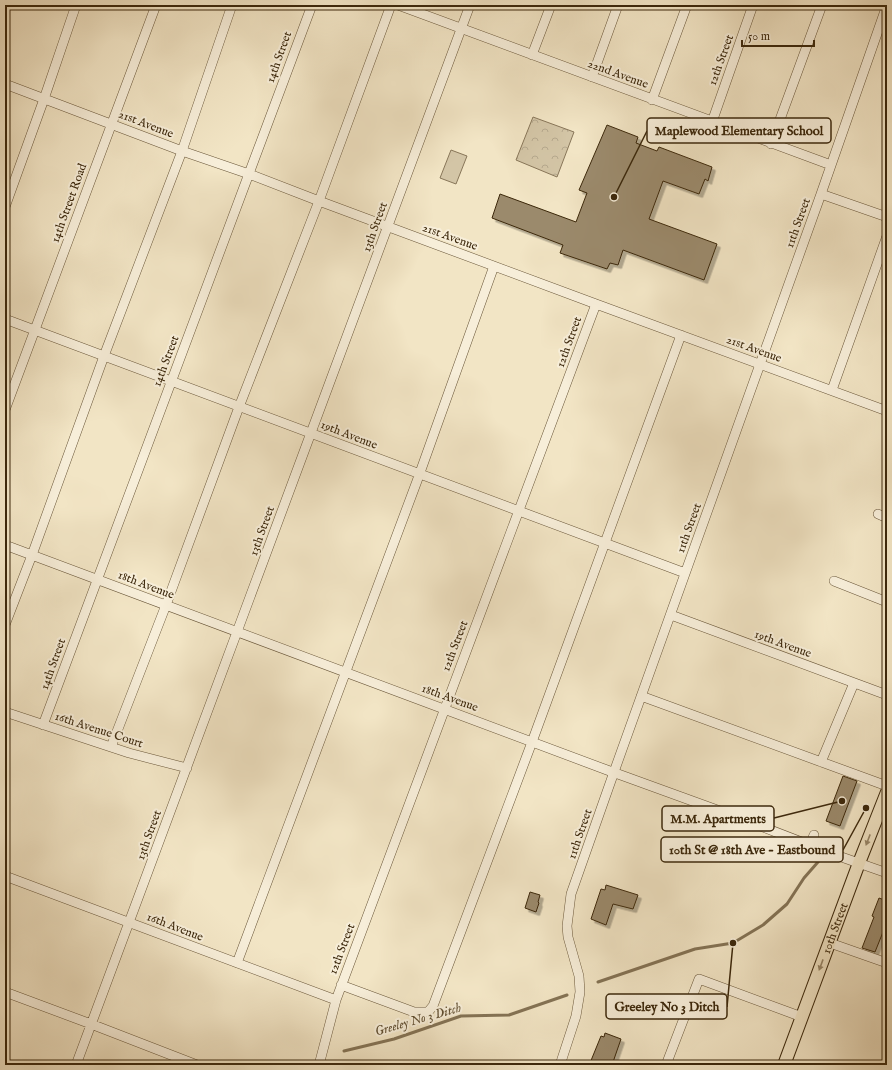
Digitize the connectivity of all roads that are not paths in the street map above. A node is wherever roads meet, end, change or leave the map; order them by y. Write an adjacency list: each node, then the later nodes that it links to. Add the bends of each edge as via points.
1 (76, 5): 18 (street)
2 (156, 5): 21 (street, 14th Street Road)
3 (232, 5): 23 (street)
4 (312, 5): 25 (street, 14th Street)
5 (391, 5): 27 (street)
6 (398, 5): 14 (street, 22nd Avenue)
7 (470, 5): 14 (street, 13th Street)
8 (551, 5): 15 (street)
9 (618, 5): 16 (street)
10 (687, 5): 19 (street)
11 (753, 5): 20 (street, 12th Street)
12 (822, 5): 22 (street)
13 (886, 5): 24 (street, 11th Street)
14 (462, 28): 15 (street, 22nd Avenue); 30 (street, 13th Street)
15 (532, 55): 16 (street, 22nd Avenue)
16 (592, 77): 19 (street, 22nd Avenue)
17 (5, 84): 18 (street, 21st Avenue)
18 (44, 99): 21 (street, 21st Avenue); 28 (street)
19 (652, 100): 20 (street, 22nd Avenue)
20 (712, 122): 22 (street, 22nd Avenue)
21 (111, 124): 23 (street, 21st Avenue); 35 (street, 14th Street Road)
22 (771, 144): 24 (street, 22nd Avenue)
23 (182, 151): 25 (street, 21st Avenue); 37 (street)
24 (831, 166): 26 (street, 11th Street)
25 (249, 174): 27 (street, 21st Avenue); 39 (street, 14th Street)
26 (821, 194): 29 (street); 38 (street, 11th Street)
27 (319, 201): 30 (street, 21st Avenue); 41 (street)
28 (5, 207)
29 (887, 217)
30 (388, 227): 32 (street, 21st Avenue); 44 (street, 13th Street)
31 (887, 236): 40 (street)
32 (494, 266): 33 (street, 21st Avenue); 45 (street)
33 (596, 304): 36 (street, 21st Avenue); 46 (street, 12th Street)
34 (5, 319): 35 (street, 19th Avenue)
35 (35, 330): 37 (street, 19th Avenue); 42 (street, 14th Street Road)
36 (681, 335): 38 (street, 21st Avenue); 47 (street)
37 (104, 356): 39 (street, 19th Avenue); 49 (street)
38 (761, 364): 40 (street, 21st Avenue); 50 (street, 11th Street)
39 (171, 381): 41 (street, 19th Avenue); 51 (street, 14th Street)
40 (832, 390): 43 (street, 21st Avenue)
41 (239, 407): 44 (street, 19th Avenue); 54 (street)
42 (5, 410)
43 (887, 410)
44 (311, 433): 45 (street, 19th Avenue); 57 (street, 13th Street)
45 (420, 474): 46 (street, 19th Avenue); 58 (street)
46 (519, 512): 47 (street, 19th Avenue); 62 (street, 12th Street)
47 (606, 544): 50 (street, 19th Avenue); 65 (street)
48 (5, 545): 49 (street, 18th Avenue)
49 (32, 555): 51 (street, 18th Avenue); 56 (street)
50 (685, 573): 55 (street, 11th Street)
51 (97, 579): 54 (street, 18th Avenue); 64 (street, 14th Street)
52 (834, 581): 53 (street)
53 (887, 602)
54 (166, 605): 57 (street, 18th Avenue); 66 (street)
55 (671, 615): 59 (street, 19th Avenue); 61 (street, 11th Street)
56 (5, 625)
57 (237, 632): 58 (street, 18th Avenue); 68 (street, 13th Street)
58 (346, 672): 62 (street, 18th Avenue); 79 (street)
59 (854, 683): 60 (street, 19th Avenue); 67 (street)
60 (887, 695)
61 (642, 696): 67 (street); 69 (street, 11th Street)
62 (444, 709): 65 (street, 18th Avenue); 81 (street, 12th Street)
63 (5, 712): 64 (street, 16th Avenue Court)
64 (43, 725): 66 (street, 16th Avenue Court)
65 (532, 742): 69 (street, 18th Avenue); 81 (street, via 433,1006 428,1012 414,1012)
66 (111, 748): 68 (street, 16th Avenue Court)
67 (821, 762): 70 (street)
68 (186, 768): 77 (street, 13th Street)
69 (614, 772): 73 (street, 18th Avenue); 89 (street, 11th Street, via 571,894 568,937 579,976 580,992 576,1016)
70 (887, 786)
71 (887, 792): 74 (main road, 10th Street, one-way to 74)
72 (814, 835): 73 (street)
73 (810, 845): 74 (street, 18th Avenue)
74 (859, 863): 75 (street, 18th Avenue); 78 (main road, 10th Street)
75 (887, 873)
76 (5, 876): 77 (street, 16th Avenue)
77 (129, 922): 79 (street, 16th Avenue); 85 (street, 13th Street)
78 (830, 943): 80 (street); 84 (main road, 10th Street, one-way to 84)
79 (237, 963): 83 (street, 16th Avenue)
80 (887, 963)
81 (341, 985): 83 (street, 12th Street)
82 (5, 992): 85 (street)
83 (336, 1000): 88 (street, 12th Street)
84 (802, 1017): 90 (street, via 699,980); 91 (main road, 10th Street)
85 (91, 1024): 86 (street, 13th Street); 87 (street)
86 (76, 1065)
87 (197, 1065)
88 (319, 1065)
89 (560, 1065)
90 (666, 1065)
91 (784, 1065)

